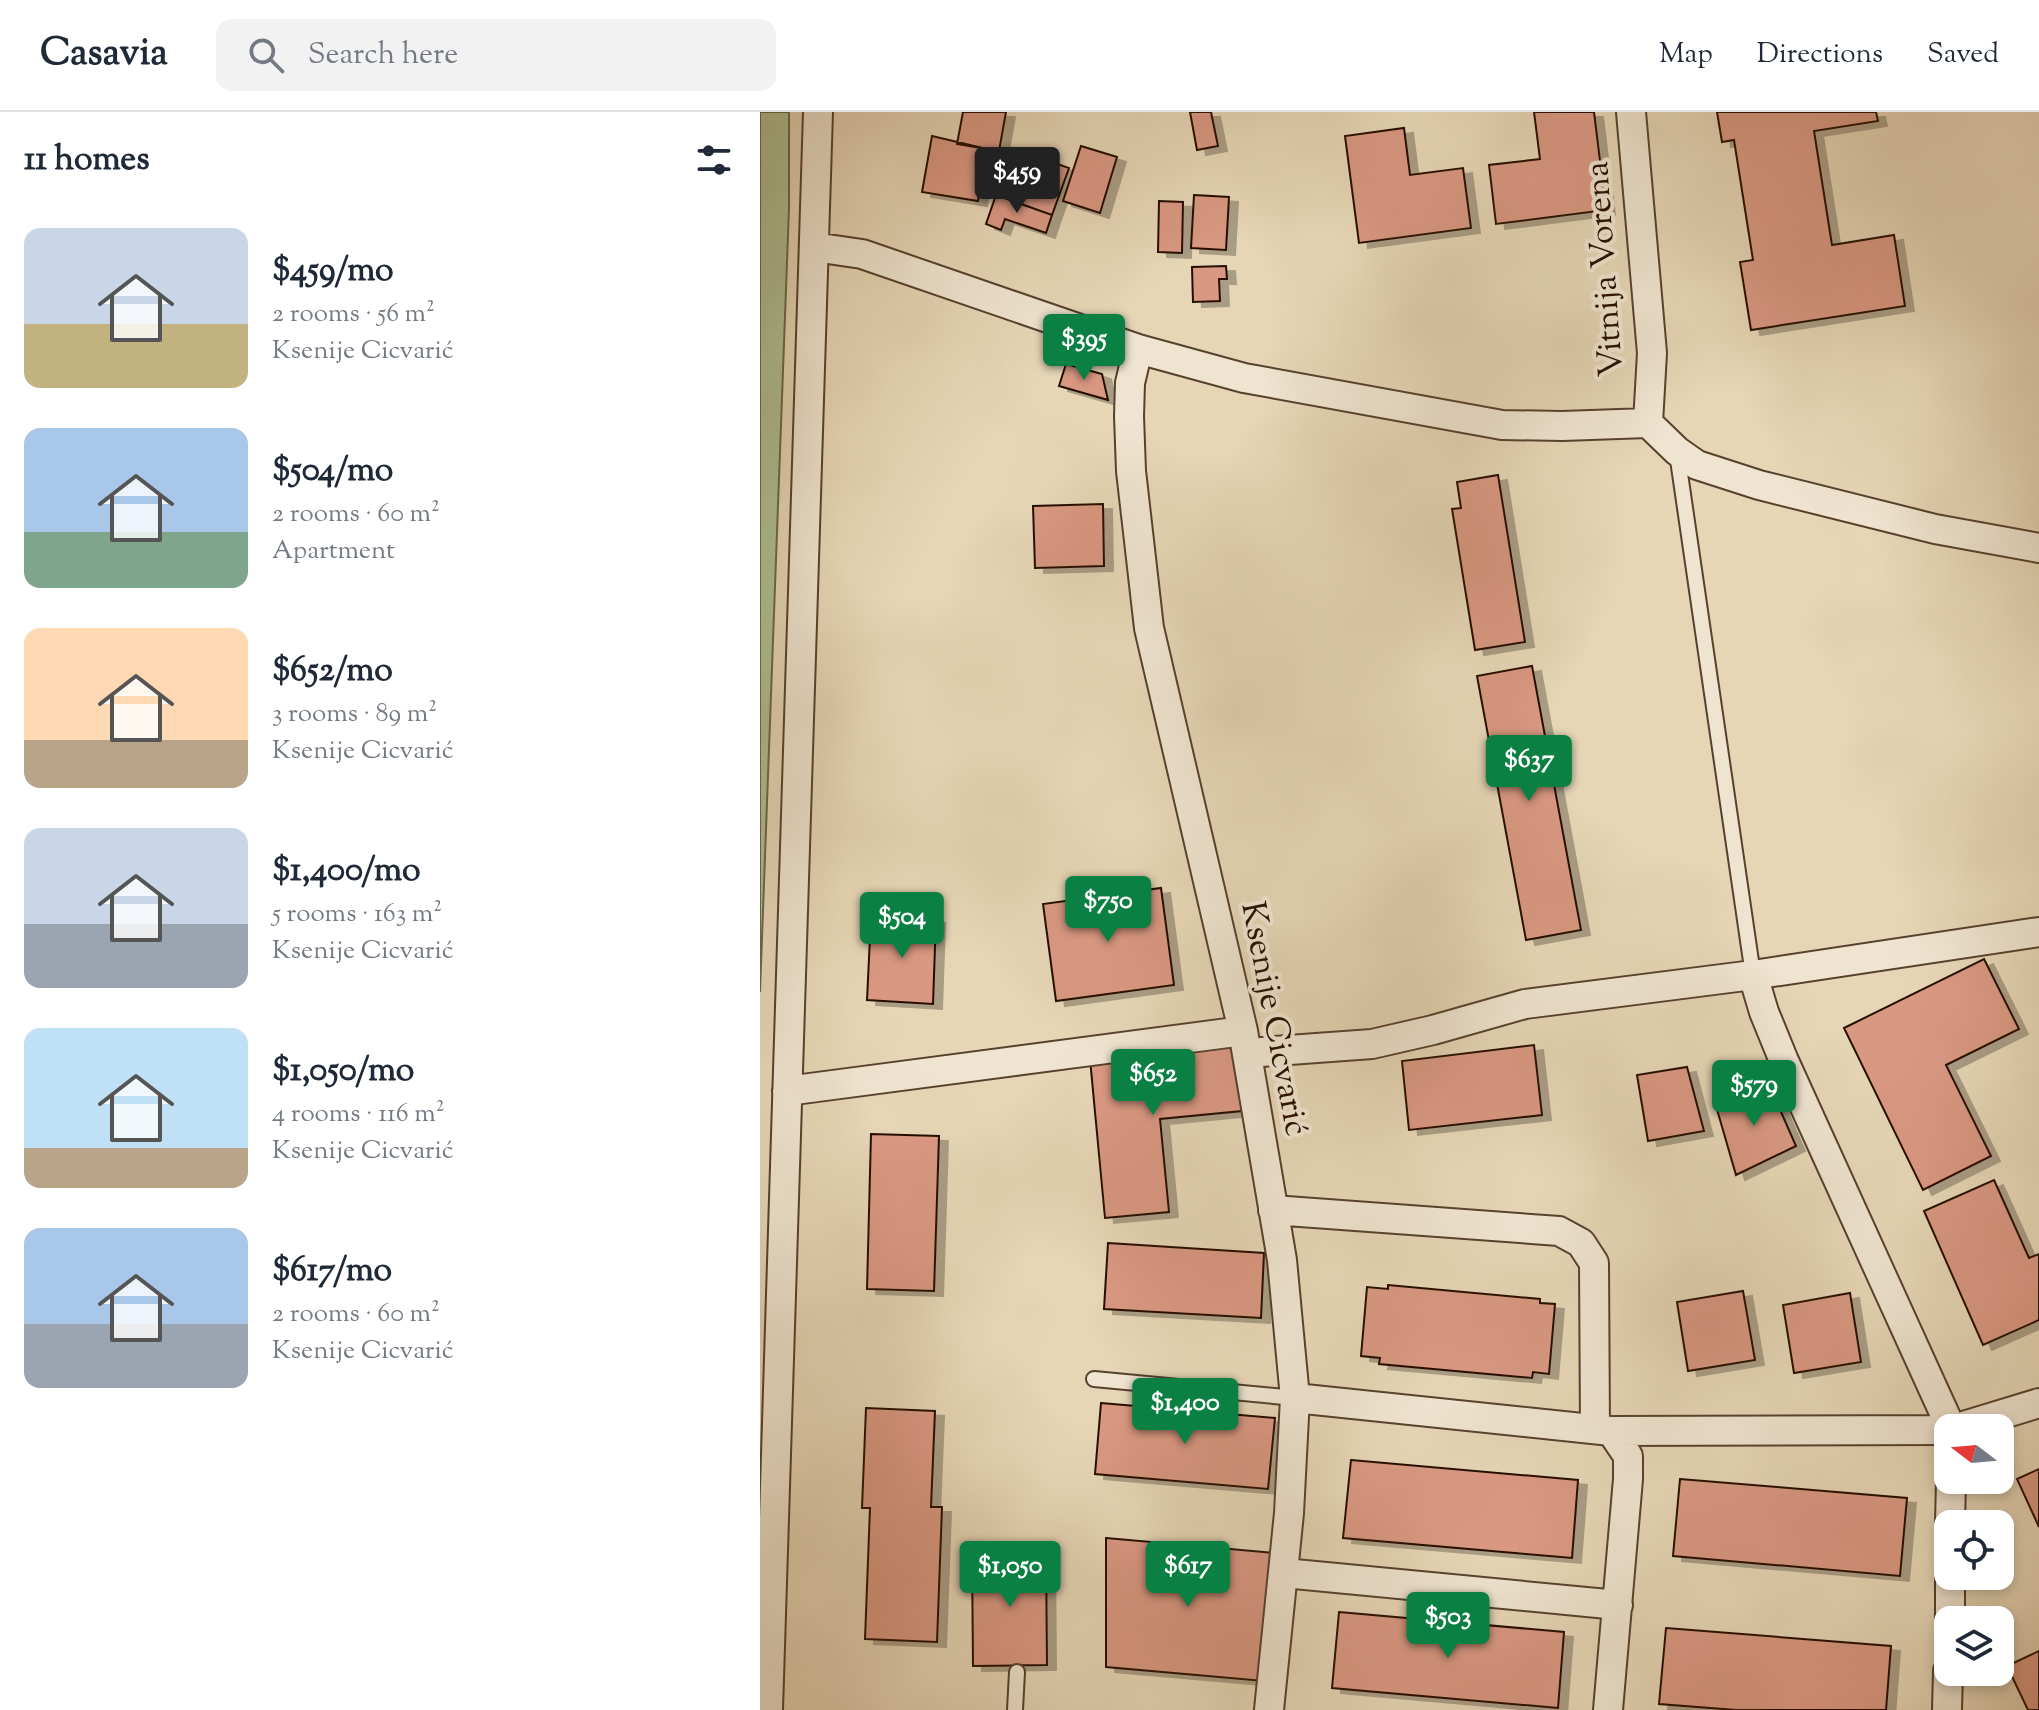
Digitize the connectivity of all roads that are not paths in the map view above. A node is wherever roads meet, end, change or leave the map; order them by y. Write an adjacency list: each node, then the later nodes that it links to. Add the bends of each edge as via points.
1 (818, 112): 3 (street)
2 (1631, 112): 5 (street, Vitnija Vorena, via 1652,353)
3 (814, 247): 4 (street, via 862,254); 11 (street)
4 (1138, 349): 5 (street, via 1244,378 1502,425); 10 (street, Ksenije Cicvarić, via 1130,383 1129,430 1149,628)
5 (1648, 423): 6 (street)
6 (1677, 451): 7 (street, via 1697,465 1759,485 1935,529); 9 (lane)
7 (2039, 548)
8 (2039, 932): 9 (street)
9 (1753, 975): 10 (street, via 1525,1004 1372,1044); 16 (street, via 1784,1061)
10 (1245, 1042): 11 (street); 12 (street, Ksenije Cicvarić)
11 (787, 1091): 24 (street)
12 (1273, 1210): 14 (street, Ksenije Cicvarić); 19 (street, via 1559,1231 1581,1243 1594,1263)
13 (1094, 1379): 14 (lane)
14 (1295, 1398): 19 (street); 20 (street, Ksenije Cicvarić)
15 (2039, 1403): 17 (street)
16 (1942, 1414)
17 (2003, 1414)
18 (1934, 1429): 19 (street)
19 (1603, 1430): 21 (street, via 1628,1456)
20 (1284, 1573): 21 (street); 26 (street, Ksenije Cicvarić)
21 (1618, 1605): 27 (street)
22 (1017, 1672): 25 (lane)
23 (1948, 1686): 28 (street)
24 (768, 1710)
25 (1015, 1710)
26 (1269, 1710)
27 (1608, 1710)
28 (1947, 1710)

